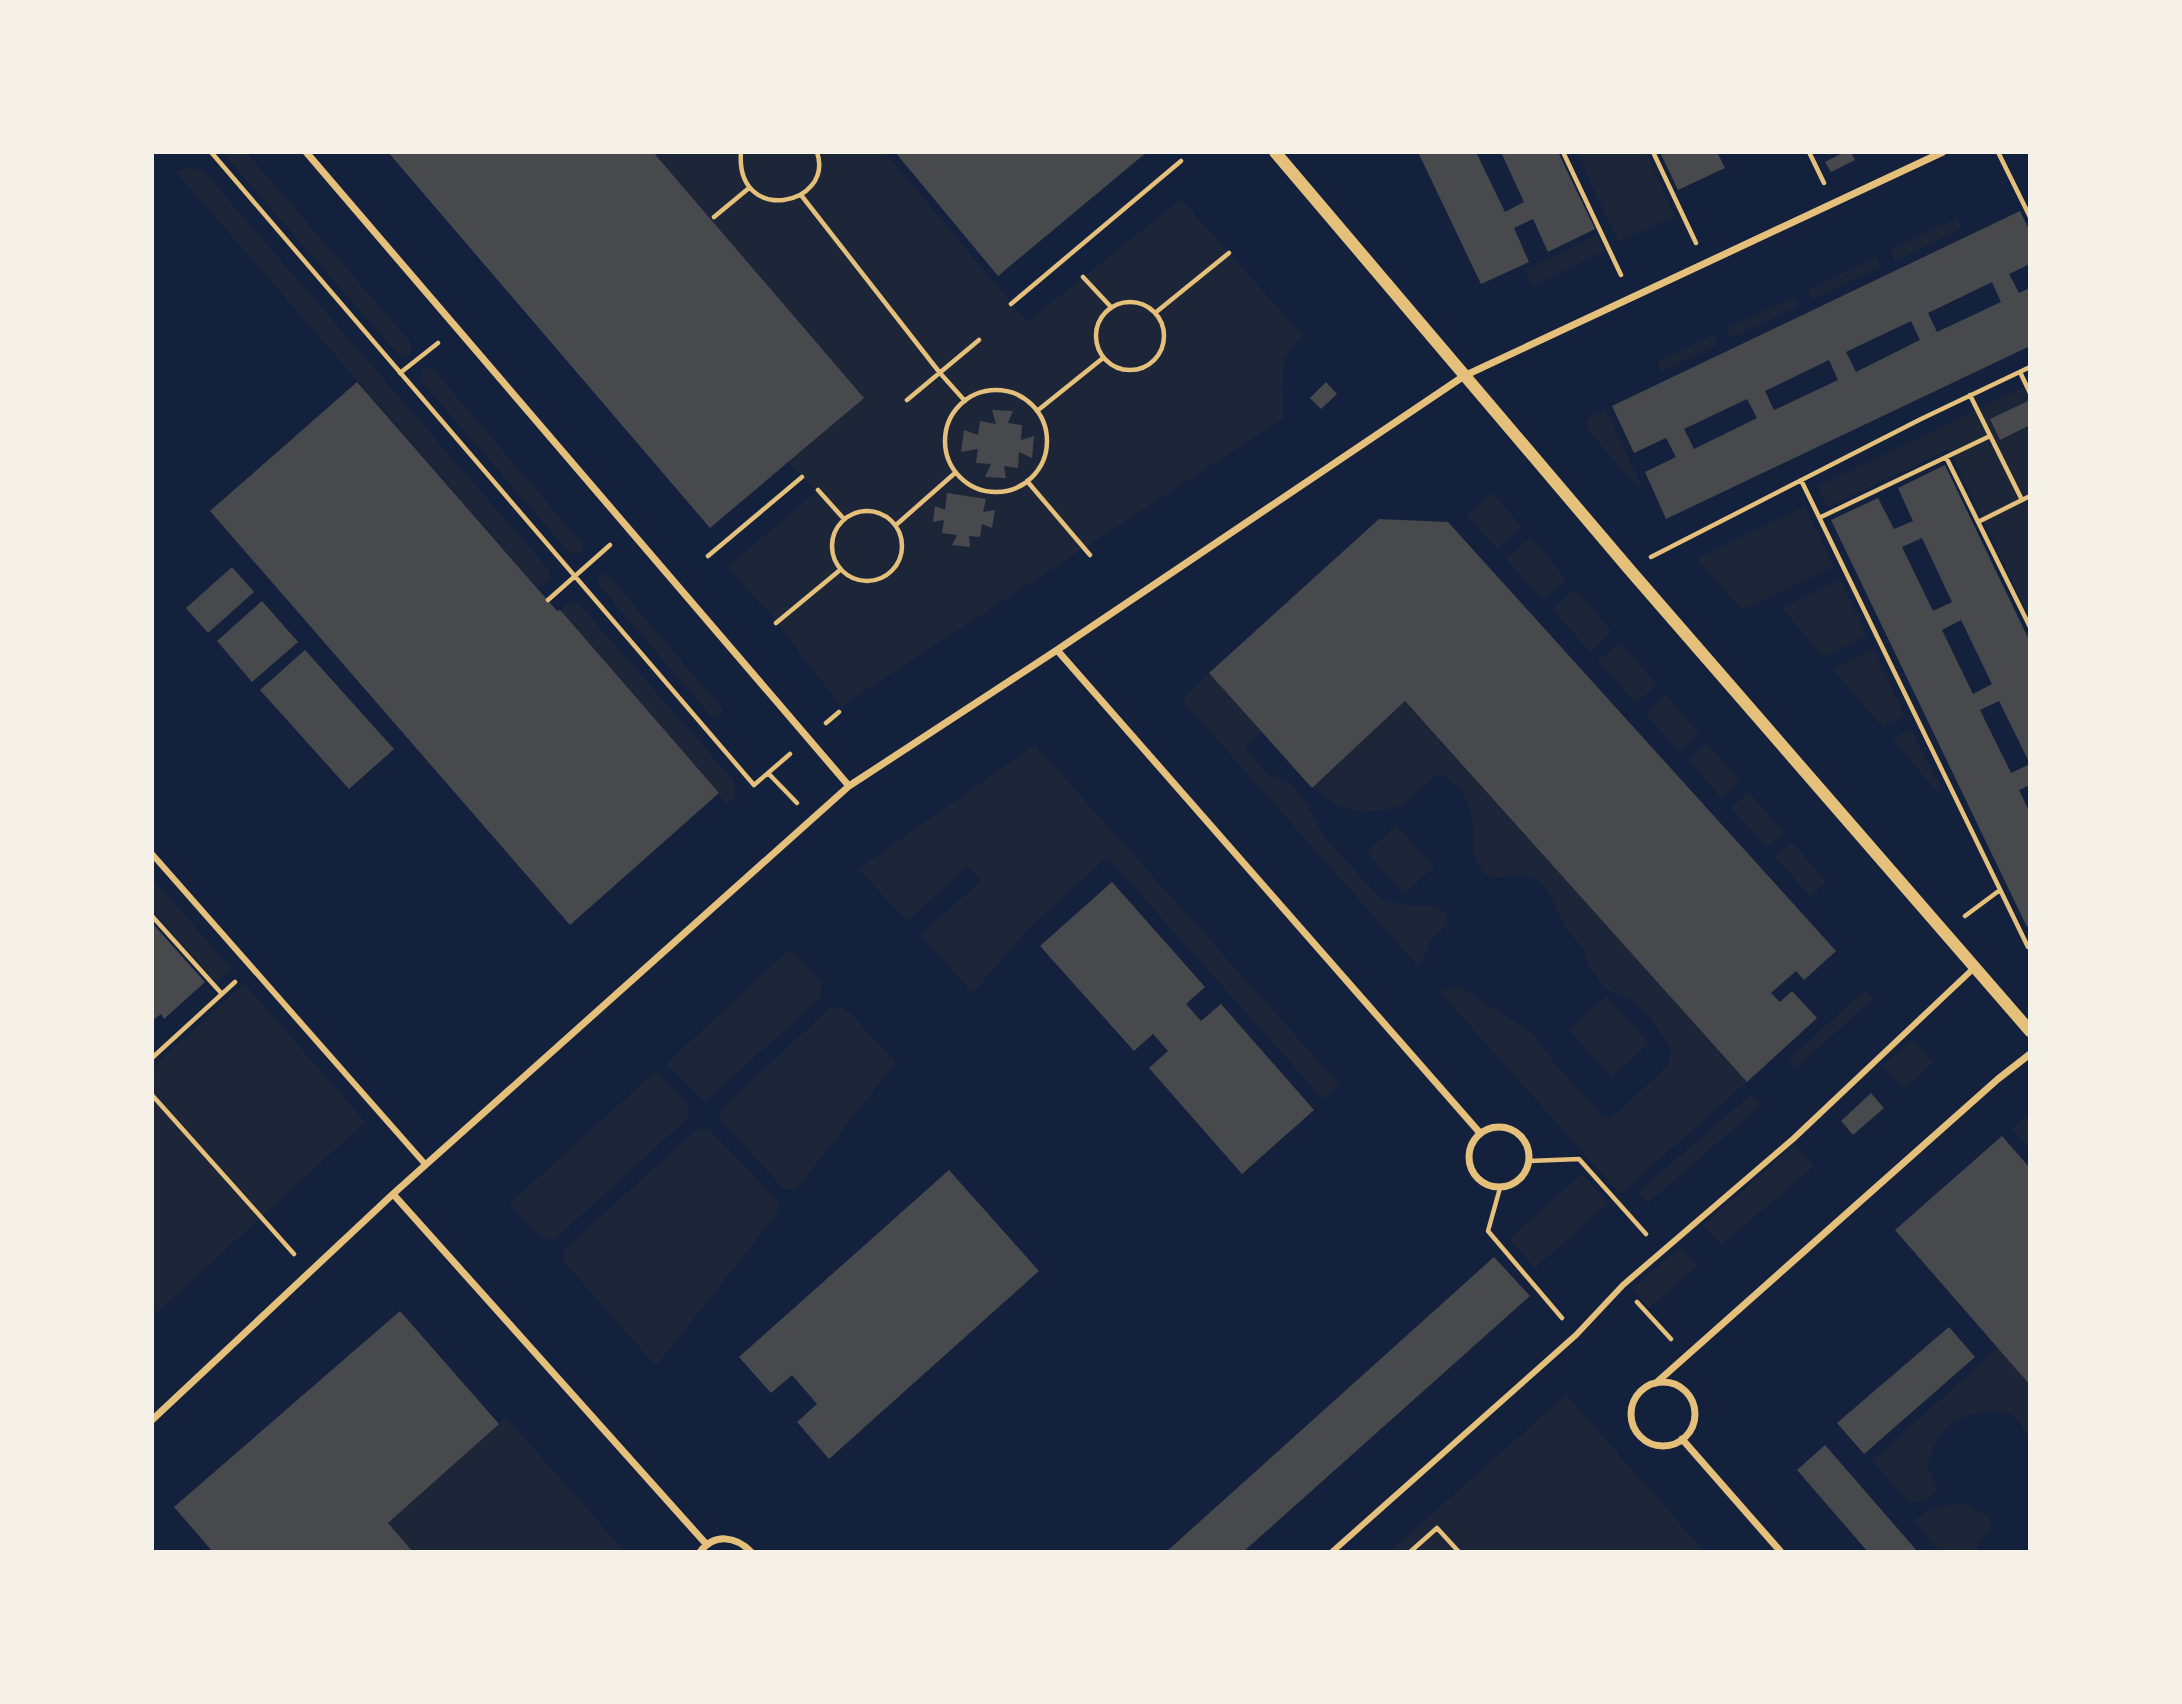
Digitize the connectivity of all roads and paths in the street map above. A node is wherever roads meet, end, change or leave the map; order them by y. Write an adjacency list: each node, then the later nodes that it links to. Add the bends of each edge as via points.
1 (211, 152): 29 (path)
2 (306, 152): 24 (street)
3 (741, 152): 12 (path, via 740,167)
4 (817, 152): 13 (path, via 817,174)
5 (1275, 152): 31 (street)
6 (1563, 152): 20 (path)
7 (1653, 152): 18 (path)
8 (1943, 152): 14 (street)
9 (1998, 152): 16 (path)
10 (1812, 153): 14 (path)
11 (1181, 161): 21 (path)
12 (749, 188): 13 (path, via 779,202); 15 (path)
13 (801, 195): 30 (path)
14 (1834, 204): 18 (street)
15 (714, 217)
16 (2030, 217)
17 (1229, 253): 23 (path)
18 (1705, 262): 20 (street)
19 (1083, 277): 22 (path)
20 (1632, 297): 31 (street)
21 (1011, 304)
22 (1111, 307): 23 (path, via 1138,303); 26 (path, via 1097,326 1097,348)
23 (1154, 313): 26 (path, via 1164,332 1155,359 1129,370)
24 (456, 328): 29 (path); 50 (street)
25 (979, 340): 30 (path)
26 (1103, 358): 36 (path)
27 (2030, 367): 28 (path)
28 (2020, 372): 32 (path); 33 (path)
29 (400, 373): 55 (path)
30 (940, 373): 34 (path); 35 (path)
31 (1464, 376): 53 (street); 59 (street)
32 (2030, 393)
33 (1970, 396): 37 (path); 41 (path)
34 (907, 400)
35 (965, 401): 36 (path, via 989,390 1007,391 1024,398); 39 (path, via 948,421 945,437)
36 (1037, 411): 42 (path, via 1045,427 1045,448 1041,466)
37 (1990, 436): 38 (path); 45 (path)
38 (1946, 457): 46 (path); 48 (path)
39 (955, 473): 42 (path, via 967,483 998,492); 49 (path)
40 (802, 477): 52 (path)
41 (1801, 480): 46 (path); 53 (path)
42 (1027, 481): 51 (path)
43 (818, 490): 47 (path)
44 (2030, 496): 45 (path)
45 (2022, 500): 48 (path)
46 (1821, 517): 65 (path)
47 (844, 519): 49 (path, via 870,511); 54 (path, via 832,543)
48 (1978, 522): 58 (path)
49 (896, 525): 54 (path, via 903,551 890,574 862,582)
50 (629, 530): 55 (path); 62 (street)
51 (1090, 555)
52 (708, 556)
53 (1629, 569): 67 (street)
54 (840, 570): 57 (path)
55 (574, 576): 56 (path); 61 (path)
56 (548, 600)
57 (776, 623)
58 (2029, 625)
59 (1057, 650): 62 (street); 76 (street)
60 (768, 773): 63 (path)
61 (754, 785)
62 (849, 786): 63 (street)
63 (812, 819): 78 (street)
64 (152, 854): 69 (street)
65 (2000, 890): 67 (path); 68 (path)
66 (152, 916): 71 (path)
67 (1942, 933): 70 (street)
68 (2030, 946)
69 (251, 967): 71 (path); 78 (street)
70 (1974, 968): 72 (street); 81 (street, via 1793,1139)
71 (222, 995): 74 (path)
72 (2030, 1031)
73 (2030, 1054): 85 (street)
74 (152, 1058)
75 (152, 1095): 82 (path)
76 (1480, 1133): 77 (street, via 1503,1127 1514,1131 1523,1138); 79 (street, via 1472,1142 1471,1167 1477,1178)
77 (1530, 1161): 79 (street, via 1519,1179); 81 (path, via 1578,1159)
78 (425, 1164): 80 (street)
79 (1500, 1188): 84 (path, via 1488,1231)
80 (393, 1194): 82 (street); 89 (street)
81 (1662, 1251): 83 (street)
82 (311, 1273): 87 (street)
83 (1623, 1285): 84 (street); 85 (path)
84 (1576, 1335): 92 (street)
85 (1687, 1356): 86 (street)
86 (1657, 1383): 88 (street, via 1679,1387 1693,1406 1690,1430); 88 (street, via 1638,1394 1632,1404 1634,1429 1643,1440 1656,1445)
87 (152, 1420)
88 (1682, 1439): 95 (street)
89 (707, 1545): 90 (street); 91 (street, via 729,1538)
90 (700, 1552)
91 (751, 1552)
92 (1332, 1552)
93 (1410, 1552): 94 (path, via 1437,1528)
94 (1459, 1552)
95 (1781, 1552)

